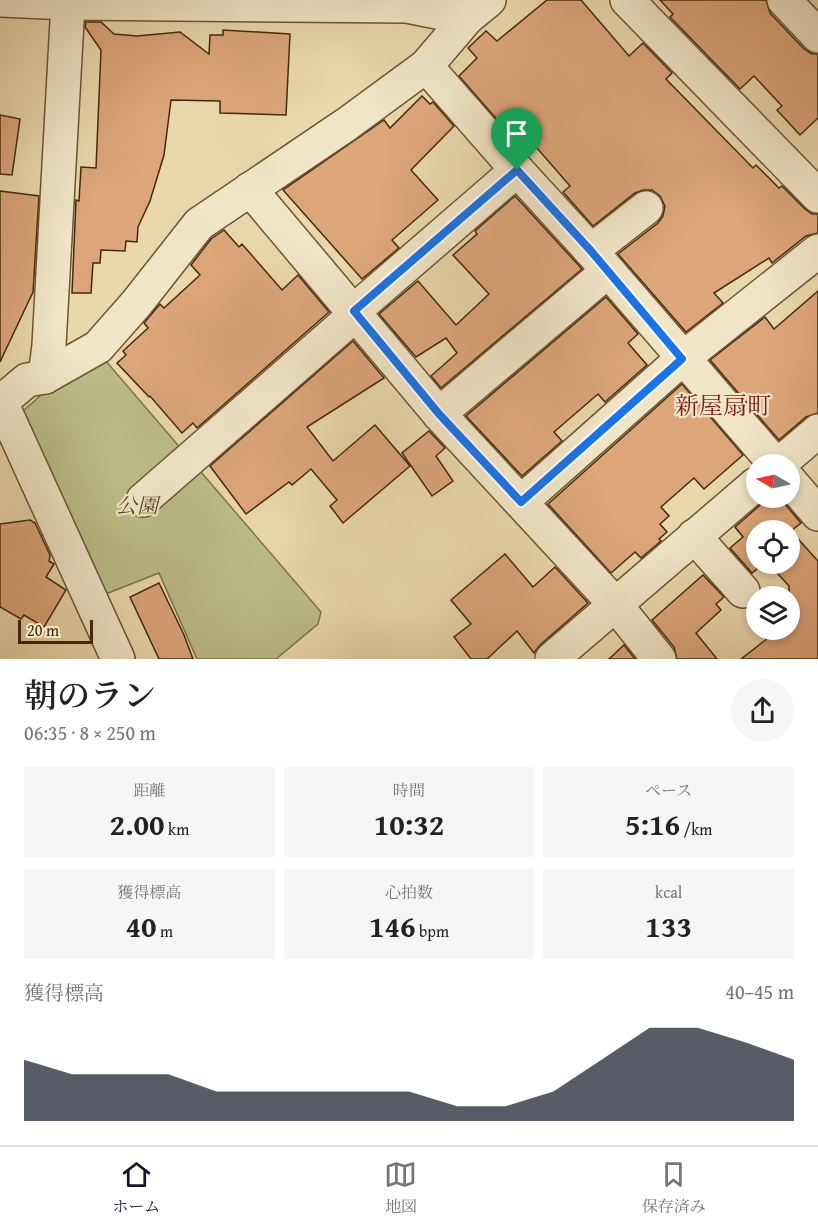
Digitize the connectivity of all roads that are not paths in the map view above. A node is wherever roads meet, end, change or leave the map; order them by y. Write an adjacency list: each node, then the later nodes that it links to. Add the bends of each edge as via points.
1 (0, 0): 4 (street)
2 (627, 0): 10 (street)
3 (784, 0): 6 (street)
4 (68, 3): 5 (street); 16 (street)
5 (478, 9): 7 (street)
6 (818, 36)
7 (426, 66): 8 (street); 9 (street)
8 (517, 170): 13 (street); 14 (street)
9 (250, 189): 14 (street); 16 (street, via 199,224 98,347)
10 (818, 196)
11 (646, 208): 13 (street)
12 (818, 250): 15 (street)
13 (599, 261): 15 (street); 18 (street)
14 (355, 312): 18 (street); 24 (street)
15 (682, 359): 20 (street); 25 (street)
16 (45, 377): 17 (street, via 27,380)
17 (0, 402): 30 (street)
18 (439, 414): 25 (street)
19 (818, 431): 21 (street)
20 (767, 454)
21 (790, 454)
22 (746, 492): 27 (street)
23 (800, 493): 26 (street)
24 (143, 500)
25 (521, 502): 29 (street)
26 (818, 514)
27 (694, 536): 28 (street); 29 (street)
28 (743, 591)
29 (615, 604): 31 (street); 32 (street)
30 (118, 659)
31 (552, 659)
32 (659, 659)

